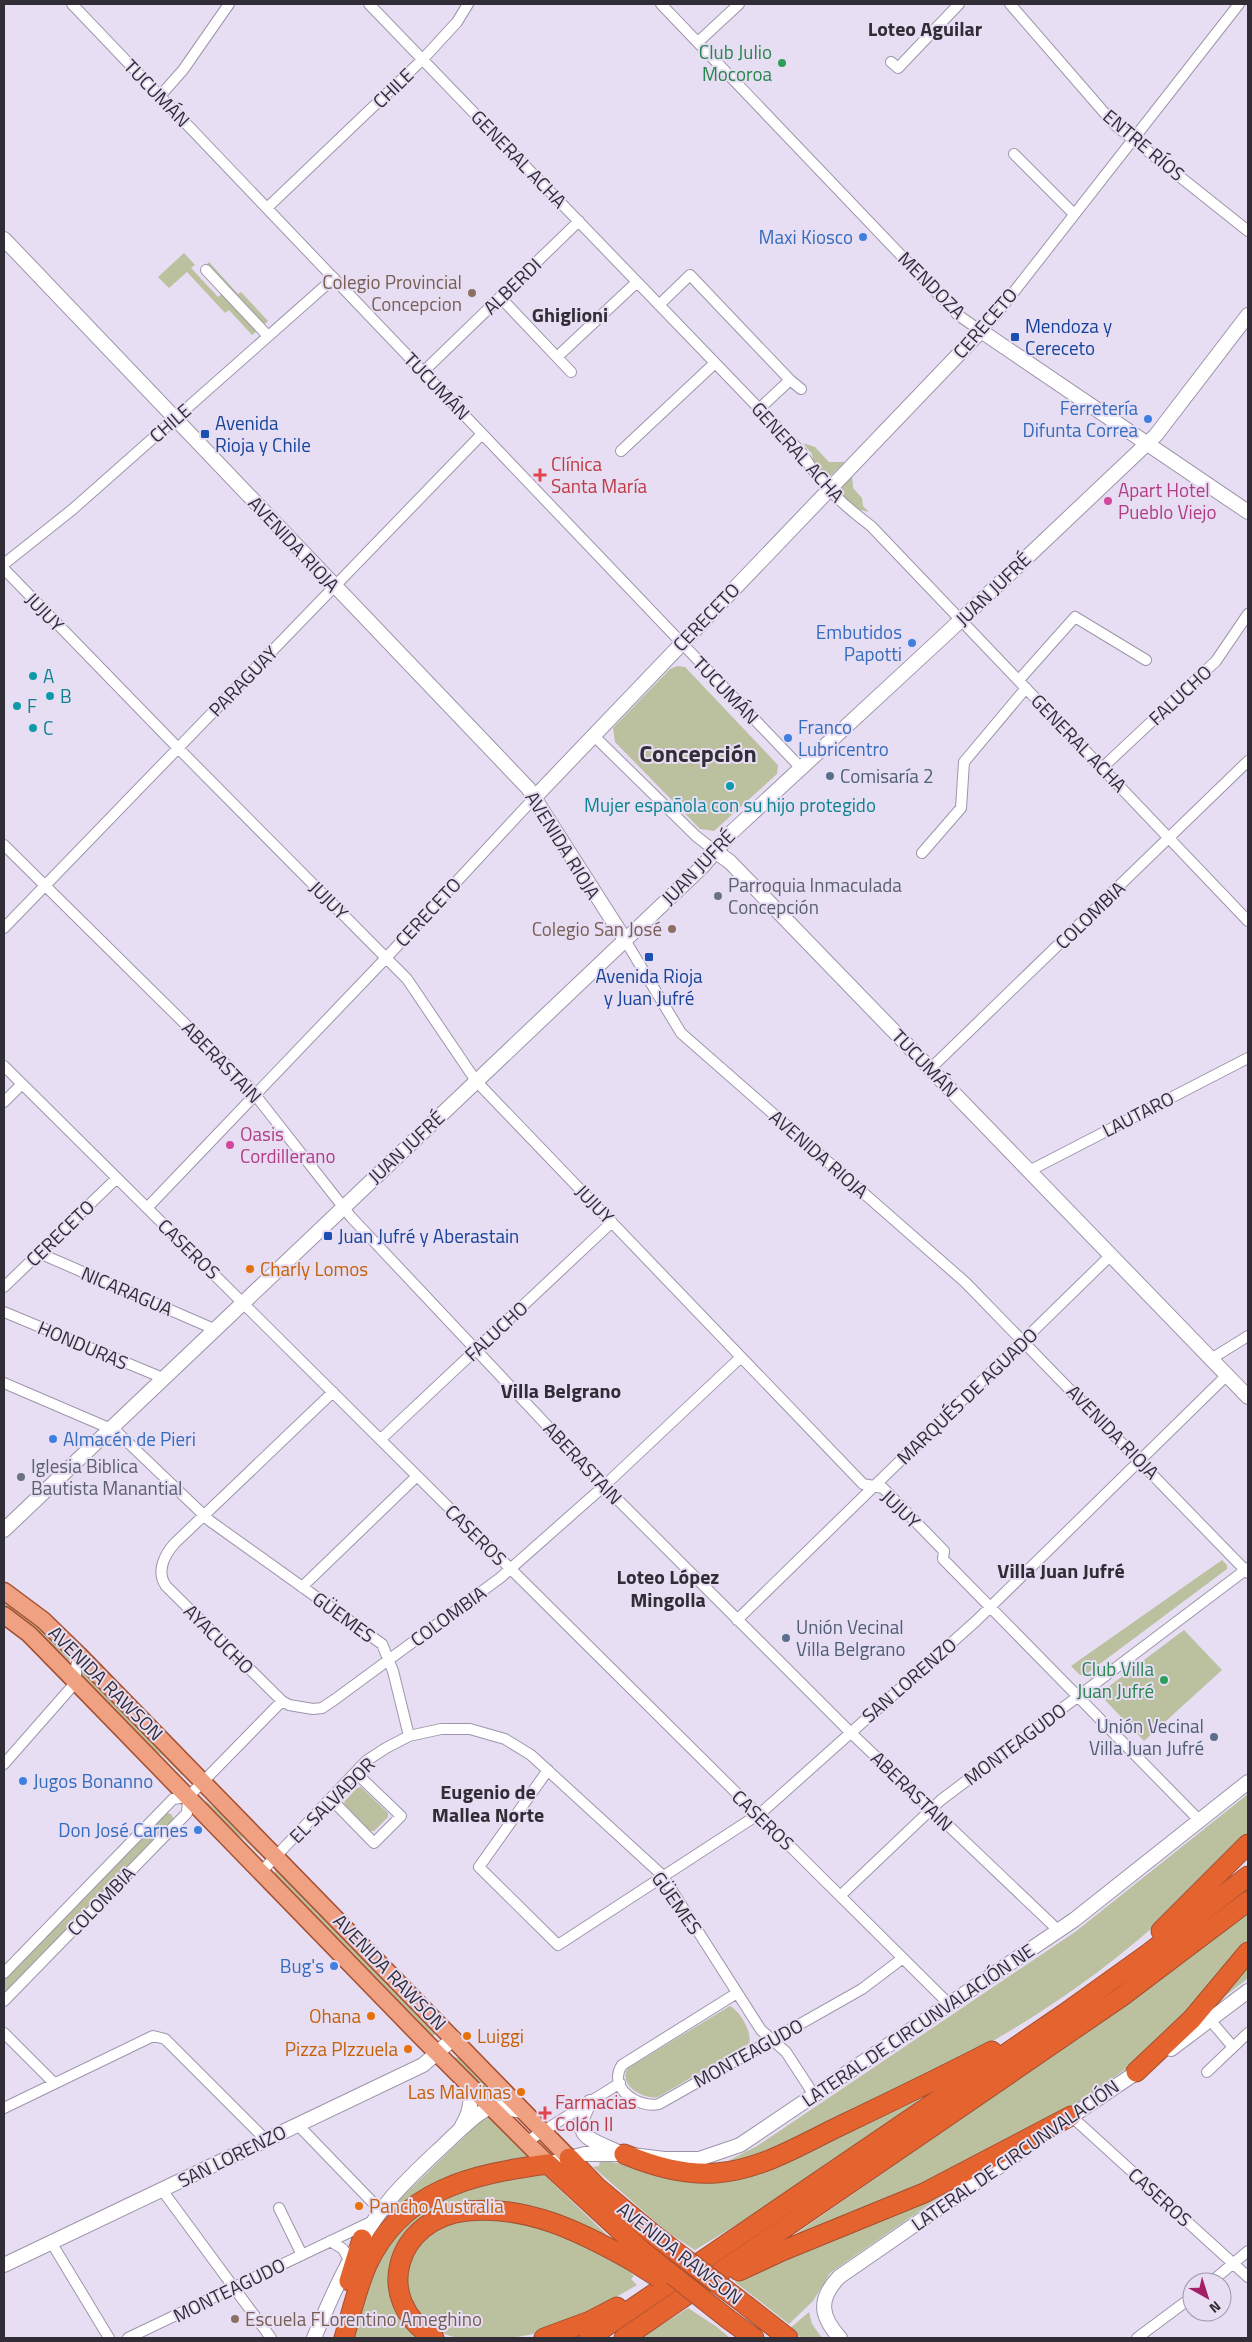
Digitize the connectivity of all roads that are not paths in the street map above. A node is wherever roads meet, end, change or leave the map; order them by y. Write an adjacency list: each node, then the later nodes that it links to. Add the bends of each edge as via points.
1 (72, 4): 13 (street, TUCUMÁN)
2 (229, 4): 13 (street, via 183,70)
3 (369, 4): 11 (street, GENERAL ACHA)
4 (468, 4): 11 (street, CHILE, via 458,22)
5 (661, 4): 10 (street, MENDOZA)
6 (739, 4): 10 (street)
7 (960, 4): 12 (street, via 898,68)
8 (1010, 4): 14 (street, ENTRE RÍOS, via 1115,125)
9 (1239, 4): 14 (street, CERECETO)
10 (698, 42): 27 (street, MENDOZA, via 958,315)
11 (423, 59): 16 (street, CHILE); 18 (street, GENERAL ACHA)
12 (891, 62)
13 (160, 96): 16 (street, TUCUMÁN)
14 (1132, 138): 17 (street, CERECETO); 19 (street, ENTRE RÍOS)
15 (1014, 154): 17 (street)
16 (267, 208): 22 (street, TUCUMÁN)
17 (1074, 214): 27 (street, CERECETO)
18 (579, 221): 23 (street, GENERAL ACHA); 24 (street, ALBERDI)
19 (1248, 230)
20 (4, 240): 36 (street, AVENIDA RIOJA)
21 (206, 270): 28 (street)
22 (334, 278): 28 (street, CHILE); 31 (street, TUCUMÁN)
23 (637, 282): 25 (street, GENERAL ACHA); 29 (street)
24 (500, 297): 29 (street); 31 (street, ALBERDI)
25 (659, 305): 30 (street, GENERAL ACHA); 33 (street, via 690,275)
26 (1248, 316): 38 (street, JUAN JUFRÉ)
27 (981, 331): 38 (street, MENDOZA); 40 (street, CERECETO)
28 (268, 336): 36 (street, CHILE)
29 (557, 357): 32 (street)
30 (715, 363): 35 (street, GENERAL ACHA); 39 (street)
31 (423, 372): 37 (street, TUCUMÁN)
32 (571, 372)
33 (790, 380): 34 (street); 35 (street)
34 (801, 389)
35 (759, 409): 40 (street, GENERAL ACHA, via 802,453 814,475)
36 (175, 419): 42 (street, CHILE); 44 (street, AVENIDA RIOJA)
37 (482, 434): 44 (street, PARAGUAY); 47 (street, TUCUMÁN)
38 (1147, 444): 41 (street, MENDOZA); 46 (street, JUAN JUFRÉ)
39 (621, 451)
40 (829, 489): 46 (street, GENERAL ACHA, via 871,526); 47 (street, CERECETO)
41 (1248, 512)
42 (4, 564)
43 (4, 569): 52 (street, JUJUY)
44 (334, 587): 52 (street, PARAGUAY); 56 (street, AVENIDA RIOJA)
45 (1248, 614): 55 (street, FALUCHO, via 1216,661)
46 (961, 619): 49 (street, GENERAL ACHA); 54 (street, JUAN JUFRÉ)
47 (681, 643): 51 (street, CERECETO); 54 (street, TUCUMÁN)
48 (1146, 660): 49 (street, via 1075,617)
49 (1019, 680): 50 (street, GENERAL ACHA)
50 (1026, 688): 55 (street, GENERAL ACHA); 60 (street, via 964,762 961,808)
51 (594, 736): 56 (street, CERECETO); 59 (street, TUCUMÁN, via 696,836)
52 (178, 748): 61 (street, PARAGUAY); 65 (street, JUJUY)
53 (1248, 761): 57 (street, COLOMBIA)
54 (800, 768): 59 (street, JUAN JUFRÉ, via 733,830)
55 (1102, 768): 57 (street, GENERAL ACHA)
56 (534, 798): 64 (street, AVENIDA RIOJA); 65 (street, CERECETO)
57 (1169, 838): 62 (street, GENERAL ACHA); 68 (street, COLOMBIA)
58 (4, 845): 61 (street, ABERASTAIN)
59 (716, 851): 64 (street, JUAN JUFRÉ); 68 (street, TUCUMÁN)
60 (922, 853)
61 (44, 886): 63 (street, PARAGUAY); 71 (street, ABERASTAIN)
62 (1248, 921)
63 (4, 928)
64 (625, 940): 69 (street, JUAN JUFRÉ); 85 (street, AVENIDA RIOJA, via 681,1033 965,1282)
65 (386, 958): 69 (street, JUJUY, via 407,978); 71 (street, CERECETO)
66 (1248, 1058): 73 (street, LAUTARO)
67 (4, 1066): 70 (street, CASEROS)
68 (930, 1069): 73 (street, TUCUMÁN)
69 (476, 1081): 75 (street, JUAN JUFRÉ); 77 (street, JUJUY)
70 (22, 1084): 72 (street); 74 (street, CASEROS)
71 (255, 1094): 75 (street, ABERASTAIN); 76 (street, CERECETO)
72 (4, 1102)
73 (1029, 1170): 79 (street, TUCUMÁN)
74 (117, 1178): 76 (street, CASEROS); 78 (street, CERECETO)
75 (343, 1207): 81 (street, JUAN JUFRÉ); 86 (street, ABERASTAIN)
76 (147, 1208): 81 (street, CASEROS)
77 (612, 1222): 86 (street, FALUCHO); 87 (street, JUJUY)
78 (39, 1253): 80 (street, CERECETO); 83 (street, NICARAGUA)
79 (1111, 1255): 85 (street, MARQUÉS DE AGUADO); 88 (street, TUCUMÁN)
80 (4, 1287)
81 (243, 1302): 83 (street, JUAN JUFRÉ); 92 (street, CASEROS)
82 (4, 1312): 90 (street, HONDURAS)
83 (214, 1329): 90 (street, JUAN JUFRÉ)
84 (1248, 1336): 88 (street)
85 (1024, 1340): 96 (street, AVENIDA RIOJA); 99 (street, MARQUÉS DE AGUADO)
86 (476, 1350): 95 (street, FALUCHO); 98 (street, ABERASTAIN)
87 (741, 1357): 98 (street, COLOMBIA); 99 (street, JUJUY, via 863,1484)
88 (1211, 1359): 89 (street, TUCUMÁN)
89 (1227, 1375): 93 (street, TUCUMÁN); 96 (street, SAN LORENZO)
90 (163, 1378): 94 (street, JUAN JUFRÉ)
91 (4, 1383): 94 (street, GÜEMES)
92 (333, 1392): 95 (street, CASEROS); 100 (street)
93 (1248, 1397)
94 (110, 1428): 100 (street, GÜEMES); 101 (street, JUAN JUFRÉ)
95 (381, 1439): 97 (street, CASEROS)
96 (1140, 1460): 103 (street, AVENIDA RIOJA); 106 (street, SAN LORENZO)
97 (417, 1476): 102 (street, CASEROS); 104 (street)
98 (604, 1486): 102 (street, COLOMBIA); 108 (street, ABERASTAIN)
99 (875, 1486): 106 (street, JUJUY, via 883,1488 944,1551 943,1559); 108 (street, MARQUÉS DE AGUADO)
100 (203, 1515): 104 (street, GÜEMES); 113 (street, AYACUCHO, via 170,1549 161,1574 167,1588)
101 (4, 1530)
102 (510, 1570): 110 (street, COLOMBIA); 124 (street, CASEROS)
103 (1247, 1571): 112 (street, MONTEAGUDO)
104 (302, 1587): 110 (street, GÜEMES, via 382,1644)
105 (4, 1591): 109 (main road, AVENIDA RAWSON, via 43,1620)
106 (991, 1607): 112 (street, JUJUY); 114 (street, SAN LORENZO)
107 (4, 1616): 111 (main road, AVENIDA RAWSON, via 29,1634)
108 (736, 1620): 114 (street, ABERASTAIN)
109 (79, 1655): 111 (street); 119 (main road, AVENIDA RAWSON)
110 (388, 1659): 113 (street, COLOMBIA, via 341,1696 320,1708 306,1709); 115 (street, GÜEMES)
111 (76, 1682): 116 (street); 121 (main road, AVENIDA RAWSON)
112 (1078, 1696): 123 (street, MONTEAGUDO); 125 (street, JUJUY)
113 (282, 1701): 119 (street, COLOMBIA)
114 (850, 1732): 123 (street, ABERASTAIN); 124 (street, SAN LORENZO)
115 (409, 1736): 117 (street, GÜEMES, via 447,1728 480,1731 517,1746); 118 (street, EL SALVADOR, via 374,1755)
116 (4, 1764)
117 (548, 1770): 130 (street, GÜEMES); 130 (street, SAN LORENZO, via 479,1867 558,1945)
118 (356, 1773): 122 (street, EL SALVADOR); 122 (street, via 401,1816 374,1843)
119 (202, 1781): 121 (street, COLOMBIA); 127 (main road, AVENIDA RAWSON)
120 (1248, 1782): 125 (street, LATERAL DE CIRCUNVALACIÓN NE)
121 (188, 1797): 128 (main road, AVENIDA RAWSON); 136 (street, COLOMBIA, via 173,1799); 140 (street, COLOMBIA, via 187,1813)
122 (331, 1799): 127 (street, EL SALVADOR)
123 (931, 1809): 131 (street, MONTEAGUDO); 133 (street, ABERASTAIN)
124 (758, 1815): 130 (street, SAN LORENZO); 131 (street, CASEROS)
125 (1199, 1820): 133 (street, LATERAL DE CIRCUNVALACIÓN NE)
126 (1248, 1844): 137 (highway, via 1198,1896)
127 (276, 1856): 128 (street, EL SALVADOR); 146 (main road, AVENIDA RAWSON)
128 (261, 1872): 149 (main road, AVENIDA RAWSON)
129 (1248, 1876): 137 (highway)
130 (663, 1877): 139 (street, GÜEMES)
131 (840, 1896): 135 (street, CASEROS)
132 (1248, 1901): 186 (highway, via 1121,1997)
133 (1059, 1931): 141 (street, LATERAL DE CIRCUNVALACIÓN NE)
134 (1248, 1952): 150 (highway, via 1192,2019)
135 (902, 1958): 141 (street, CASEROS); 147 (street, MONTEAGUDO, via 862,1989)
136 (4, 1973)
137 (1098, 1989): 142 (highway)
138 (1248, 1991): 143 (street, LATERAL DE CIRCUNVALACIÓN)
139 (737, 1992): 147 (street, GÜEMES, via 760,2030); 152 (street, via 622,2064 618,2072)
140 (4, 2000)
141 (948, 2003): 155 (street, LATERAL DE CIRCUNVALACIÓN NE)
142 (1064, 2014): 166 (highway, via 757,2164 717,2173 698,2173 662,2168); 172 (highway)
143 (1210, 2020): 148 (street); 150 (street, LATERAL DE CIRCUNVALACIÓN)
144 (1248, 2032): 148 (street)
145 (4, 2033): 153 (street)
146 (454, 2038): 149 (street, SAN LORENZO); 159 (main road, AVENIDA RAWSON)
147 (772, 2040): 152 (street, MONTEAGUDO, via 659,2104 648,2106 635,2102); 155 (street, GÜEMES, via 786,2052)
148 (1233, 2047): 151 (street)
149 (437, 2053): 154 (main road, AVENIDA RAWSON); 161 (street, SAN LORENZO, via 423,2065)
150 (1136, 2072): 160 (street, LATERAL DE CIRCUNVALACIÓN)
151 (1206, 2072)
152 (620, 2083): 156 (street)
153 (54, 2084): 157 (street); 164 (street, via 153,2036 165,2038)
154 (469, 2084): 158 (main road, AVENIDA RAWSON); 162 (street, via 470,2109)
155 (814, 2095): 166 (street, LATERAL DE CIRCUNVALACIÓN NE, via 744,2142 716,2154 687,2160)
156 (590, 2102): 163 (street); 166 (street, via 581,2120 583,2132 592,2140)
157 (4, 2108)
158 (492, 2108): 159 (street); 162 (street); 165 (main road, AVENIDA RAWSON)
159 (524, 2111): 163 (main road, AVENIDA RAWSON)
160 (1071, 2116): 180 (street, CASEROS); 186 (highway, via 924,2193 757,2262); 199 (street, LATERAL DE CIRCUNVALACIÓN, via 839,2277 826,2294 824,2306 827,2321)
161 (296, 2124): 164 (street, SAN LORENZO); 171 (street)
162 (460, 2130): 171 (street, via 401,2188)
163 (543, 2131): 165 (street); 167 (main road, AVENIDA RAWSON)
164 (265, 2139): 169 (street, SAN LORENZO)
165 (526, 2142): 168 (main road, AVENIDA RAWSON)
166 (624, 2154): 167 (street, LATERAL DE CIRCUNVALACIÓN NE, via 585,2154)
167 (569, 2158): 168 (street, LATERAL DE CIRCUNVALACIÓN NE); 198 (highway, AVENIDA RAWSON, bridge, via 597,2187 658,2238)
168 (548, 2164): 177 (highway, AVENIDA RAWSON); 192 (highway, via 474,2177 434,2193 401,2216 379,2243 367,2266)
169 (162, 2190): 175 (street, SAN LORENZO); 184 (street)
170 (280, 2208): 178 (street)
171 (378, 2216): 173 (street); 174 (street, MONTEAGUDO)
172 (737, 2238): 194 (highway, via 590,2321); 195 (highway)
173 (362, 2239): 181 (highway)
174 (330, 2241): 178 (street, MONTEAGUDO); 181 (street, via 343,2249)
175 (51, 2242): 179 (street, SAN LORENZO); 187 (street)
176 (1248, 2251): 180 (street)
177 (635, 2254): 193 (highway, via 518,2213 476,2210 439,2218 422,2228 411,2240 402,2256 398,2273 399,2290 406,2310 417,2326); 197 (highway, AVENIDA RAWSON, bridge)
178 (302, 2255): 184 (street, MONTEAGUDO)
179 (4, 2264)
180 (1234, 2264): 182 (street); 183 (street, CASEROS)
181 (352, 2266): 190 (street); 191 (highway)
182 (1224, 2272)
183 (1248, 2277)
184 (234, 2288): 188 (street, MONTEAGUDO); 189 (street)
185 (1182, 2304): 200 (street)
186 (659, 2314): 196 (highway)
187 (109, 2338)
188 (128, 2338)
189 (271, 2338)
190 (314, 2338)
191 (333, 2338)
192 (344, 2338)
193 (434, 2338)
194 (544, 2338)
195 (589, 2338)
196 (624, 2338)
197 (754, 2338)
198 (788, 2338)
199 (840, 2338)
200 (1137, 2338)

